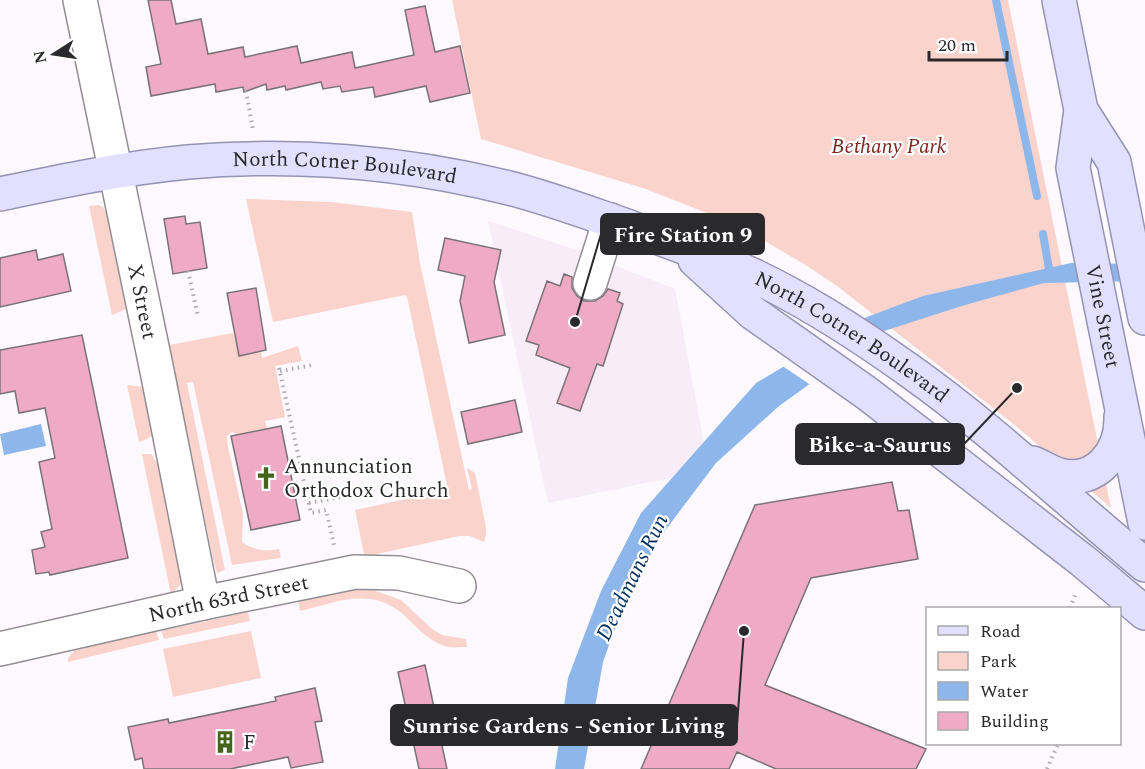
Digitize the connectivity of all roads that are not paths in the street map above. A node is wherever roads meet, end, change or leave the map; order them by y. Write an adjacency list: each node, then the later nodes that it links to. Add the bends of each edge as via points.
1 (80, 0): 4 (street, X Street)
2 (1059, 0): 3 (main road, Vine Street)
3 (1081, 110): 9 (main road, Vine Street, via 1114,162); 10 (main road, Vine Street, via 1073,168)
4 (115, 172): 5 (main road, North Cotner Boulevard); 6 (main road, North Cotner Boulevard, via 189,162 244,160 356,164 441,174 509,189); 15 (street, X Street)
5 (0, 194)
6 (610, 220): 7 (main road, North Cotner Boulevard); 8 (street)
7 (680, 246): 11 (main road, North Cotner Boulevard, via 808,304 910,371); 16 (main road, North Cotner Boulevard, via 753,313 868,394)
8 (590, 283)
9 (1145, 318)
10 (1120, 401): 11 (main road, via 1118,442 1108,460 1094,472 1060,475); 12 (main road, Vine Street)
11 (1014, 453): 13 (main road, North Cotner Boulevard)
12 (1145, 523)
13 (1145, 565)
14 (459, 586): 15 (street, North 63rd Street, via 399,573 355,572)
15 (203, 603): 17 (street, North 63rd Street)
16 (1145, 613)
17 (0, 649)

